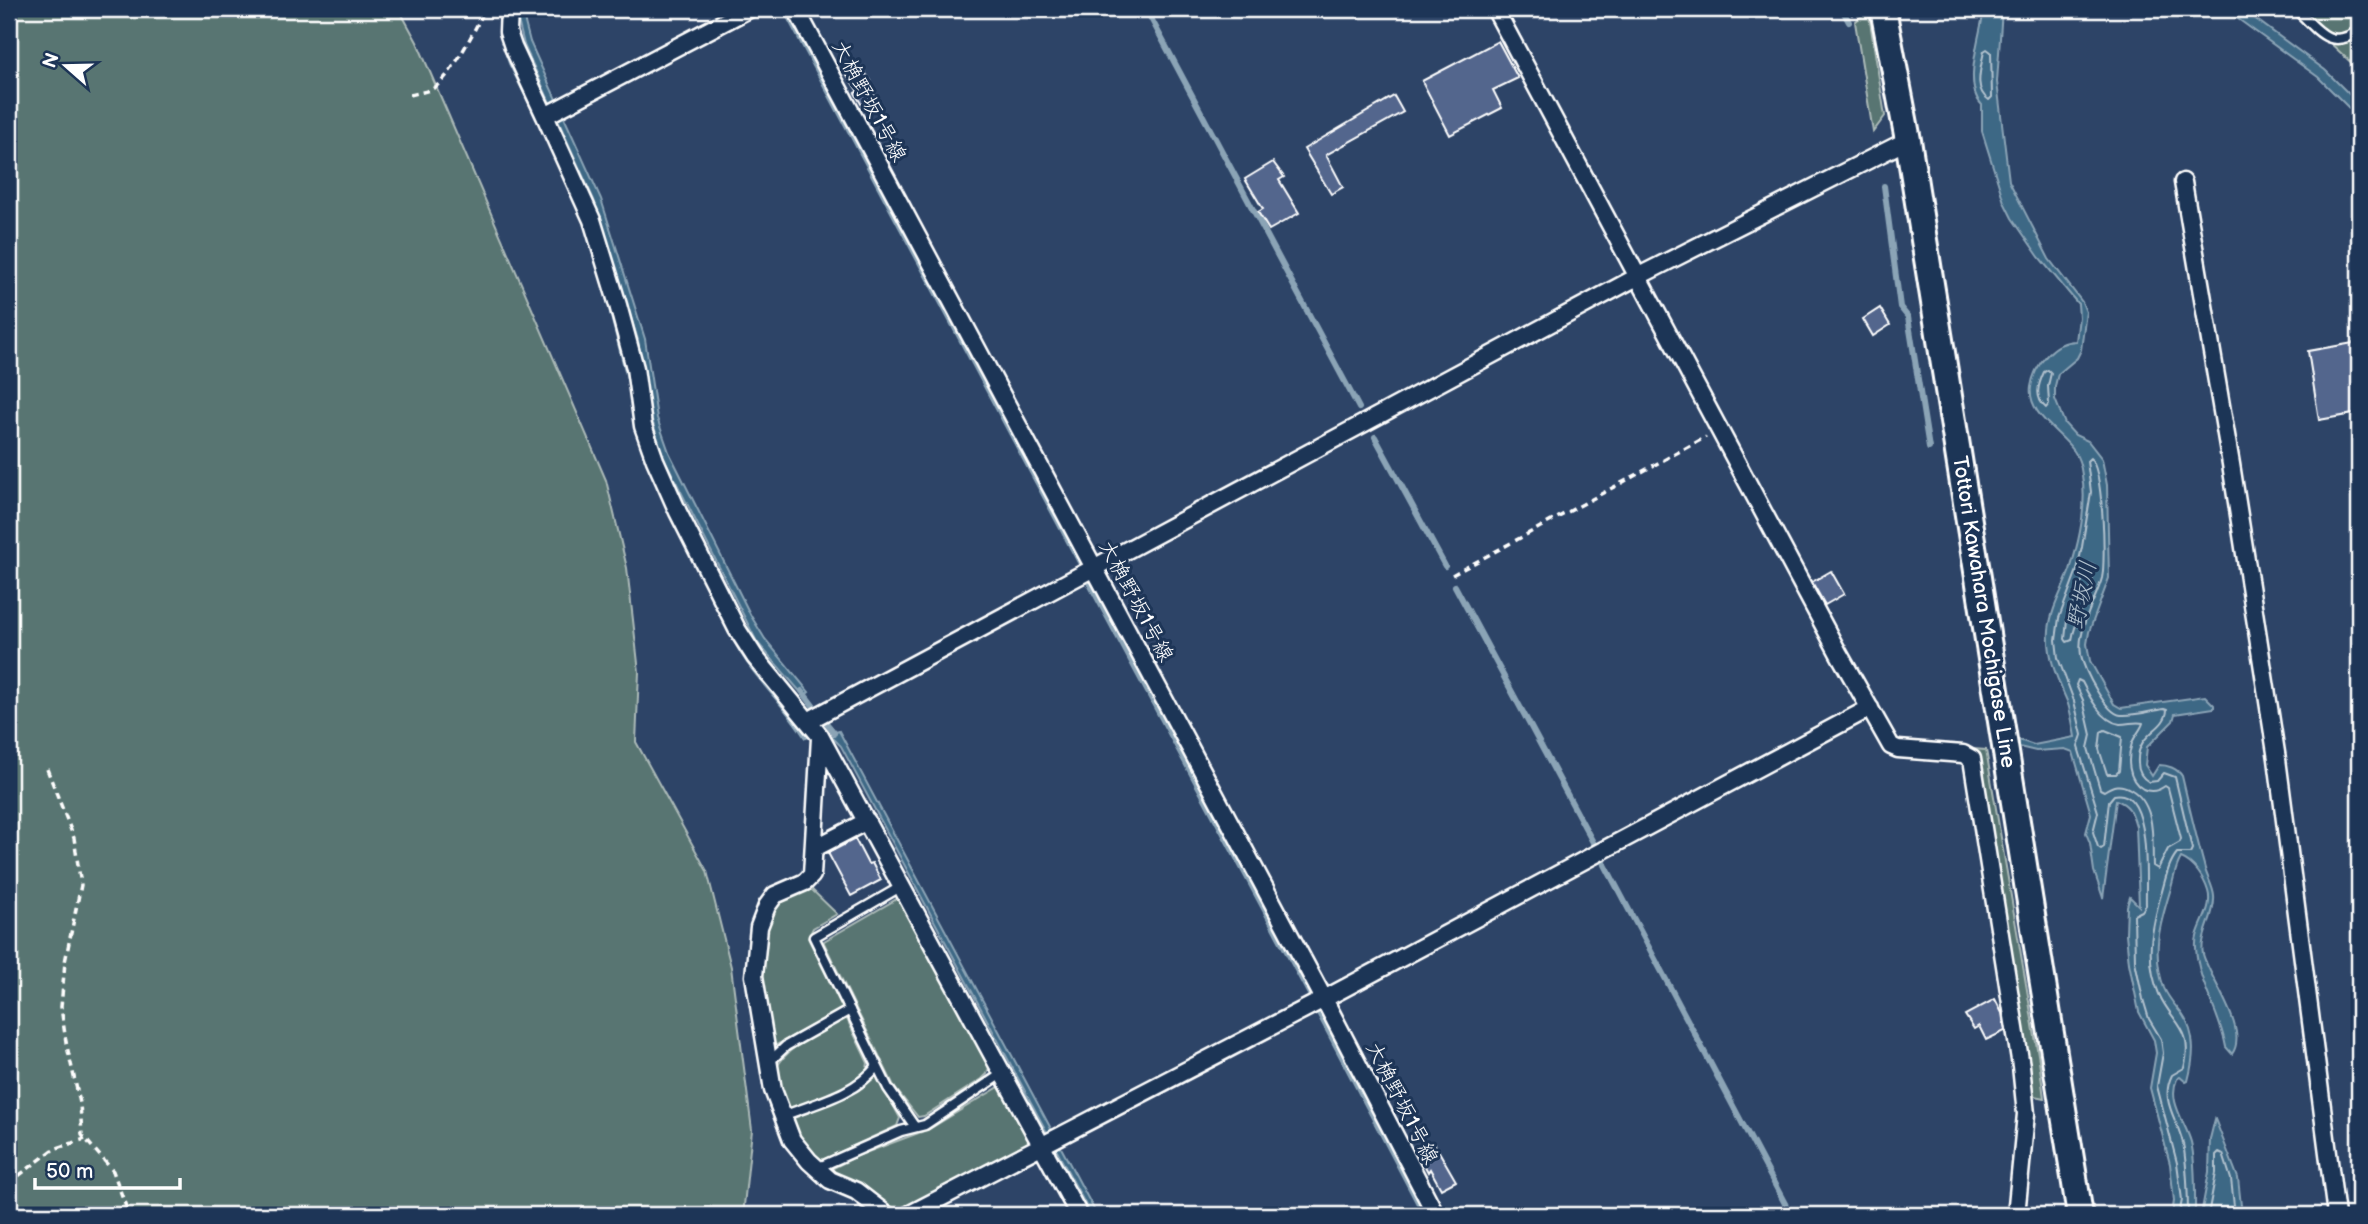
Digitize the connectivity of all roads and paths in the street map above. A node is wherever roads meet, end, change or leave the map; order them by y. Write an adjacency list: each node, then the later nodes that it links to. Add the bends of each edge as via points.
1 (485, 9): 11 (path, via 447,74 433,88)
2 (509, 9): 12 (street, via 513,47)
3 (750, 9): 12 (street)
4 (796, 9): 17 (street, 大桷野坂1号線)
5 (1495, 9): 15 (street)
6 (1850, 9): 9 (path)
7 (1883, 9): 13 (main road, Tottori Kawahara Mochigase Line)
8 (2296, 9): 10 (lane, via 2328,37 2340,41)
9 (1854, 17)
10 (2359, 30)
11 (410, 95)
12 (545, 116): 20 (street, via 596,232 635,368 643,426 655,460 737,629)
13 (1909, 140): 15 (street); 43 (main road, Tottori Kawahara Mochigase Line)
14 (2183, 181): 44 (street, via 2277,759)
15 (1637, 277): 16 (street); 17 (street)
16 (1719, 430): 18 (path); 19 (street)
17 (1094, 567): 20 (street); 26 (street, 大桷野坂1号線)
18 (1452, 575)
19 (1870, 708): 26 (street); 42 (street, via 1891,746 1963,754 1975,767 2026,1114)
20 (808, 721): 21 (street)
21 (820, 736): 23 (street); 24 (street)
22 (47, 769): 33 (path, via 74,838 81,886 61,1007)
23 (867, 821): 24 (street); 25 (street)
24 (815, 848): 28 (street, via 812,875 775,895 760,927 754,976)
25 (902, 886): 27 (lane, via 814,937); 30 (street)
26 (1324, 999): 34 (street); 41 (street, 大桷野坂1号線)
27 (850, 1010): 28 (lane, via 786,1046); 29 (lane)
28 (768, 1063): 31 (street)
29 (877, 1066): 31 (lane, via 850,1090); 32 (lane)
30 (1003, 1073): 32 (lane); 34 (street)
31 (782, 1116): 35 (street, via 792,1140)
32 (915, 1128): 35 (lane)
33 (85, 1139): 36 (path, via 54,1149); 37 (path, via 113,1171)
34 (1041, 1145): 39 (street); 40 (street)
35 (817, 1168): 38 (street)
36 (9, 1183)
37 (129, 1215)
38 (887, 1215)
39 (908, 1215)
40 (1079, 1215)
41 (1436, 1215)
42 (2016, 1215)
43 (2081, 1215)
44 (2336, 1215)

